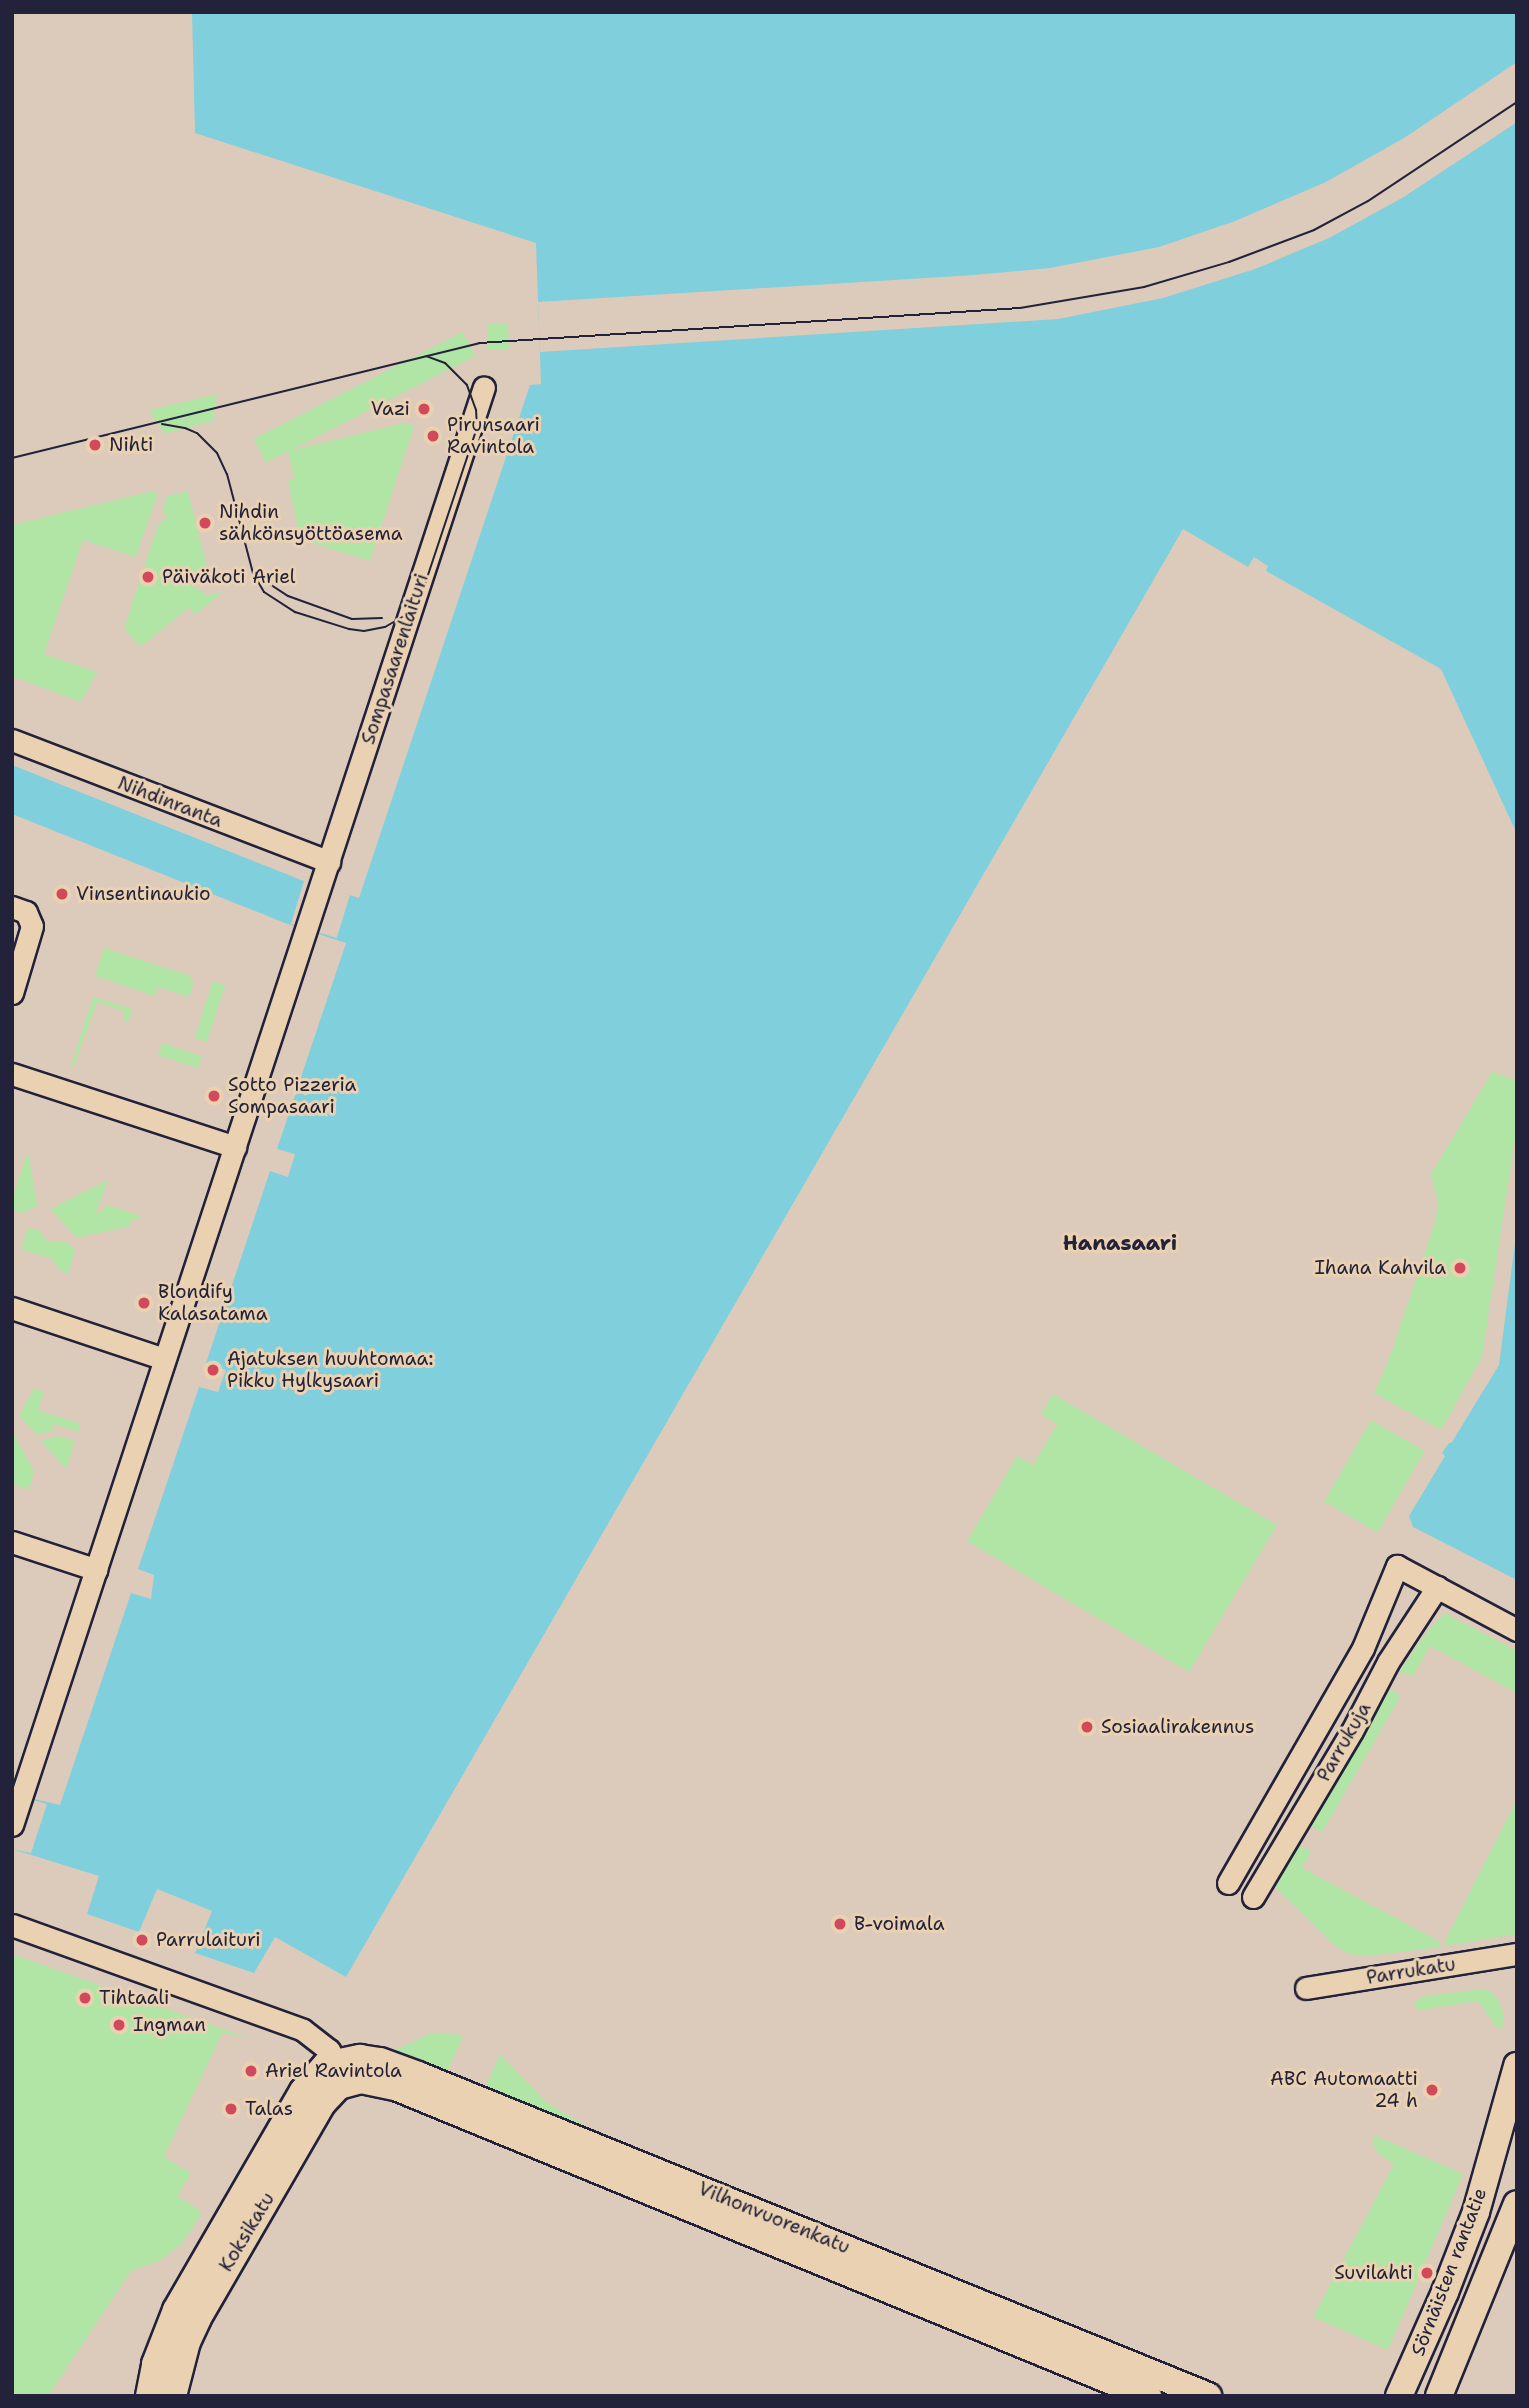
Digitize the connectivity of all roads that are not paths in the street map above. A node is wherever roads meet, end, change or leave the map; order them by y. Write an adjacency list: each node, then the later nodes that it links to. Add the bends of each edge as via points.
1 (484, 387): 3 (street, Sompasaarenlaituri)
2 (12, 740): 3 (street, Nihdinranta)
3 (329, 862): 7 (street, Sompasaarenlaituri)
4 (12, 907): 5 (street, via 31,919)
5 (12, 993)
6 (12, 1074): 7 (street)
7 (235, 1147): 9 (street, Sompasaarenlaituri)
8 (12, 1308): 9 (street)
9 (164, 1359): 11 (street, Sompasaarenlaituri)
10 (12, 1542): 11 (street)
11 (97, 1570): 14 (street, Sompasaarenlaituri)
12 (1437, 1587): 13 (street); 16 (street, via 1397,1566 1363,1648); 17 (street, Parrukuja, via 1388,1662)
13 (1517, 1630)
14 (20, 1785): 15 (street)
15 (12, 1825)
16 (1228, 1883)
17 (1253, 1897)
18 (12, 1925): 22 (street, via 303,2030 319,2040)
19 (1517, 1954): 20 (street, Parrukatu)
20 (1306, 1988)
21 (1517, 2066): 28 (main road, Sörnäisten rantatie, via 1476,2212)
22 (341, 2072): 24 (main road, Koksikatu, via 316,2073 303,2091 177,2310 155,2364); 25 (main road, Koksikatu, via 336,2088 322,2104 198,2318); 26 (main road, Vilhonvuorenkatu, via 398,2088); 27 (main road, Vilhonvuorenkatu, via 369,2059 401,2068)
23 (1517, 2204): 29 (main road, Sörnäisten rantatie)
24 (149, 2396)
25 (173, 2396)
26 (1147, 2396)
27 (1208, 2396)
28 (1399, 2396)
29 (1440, 2396)

